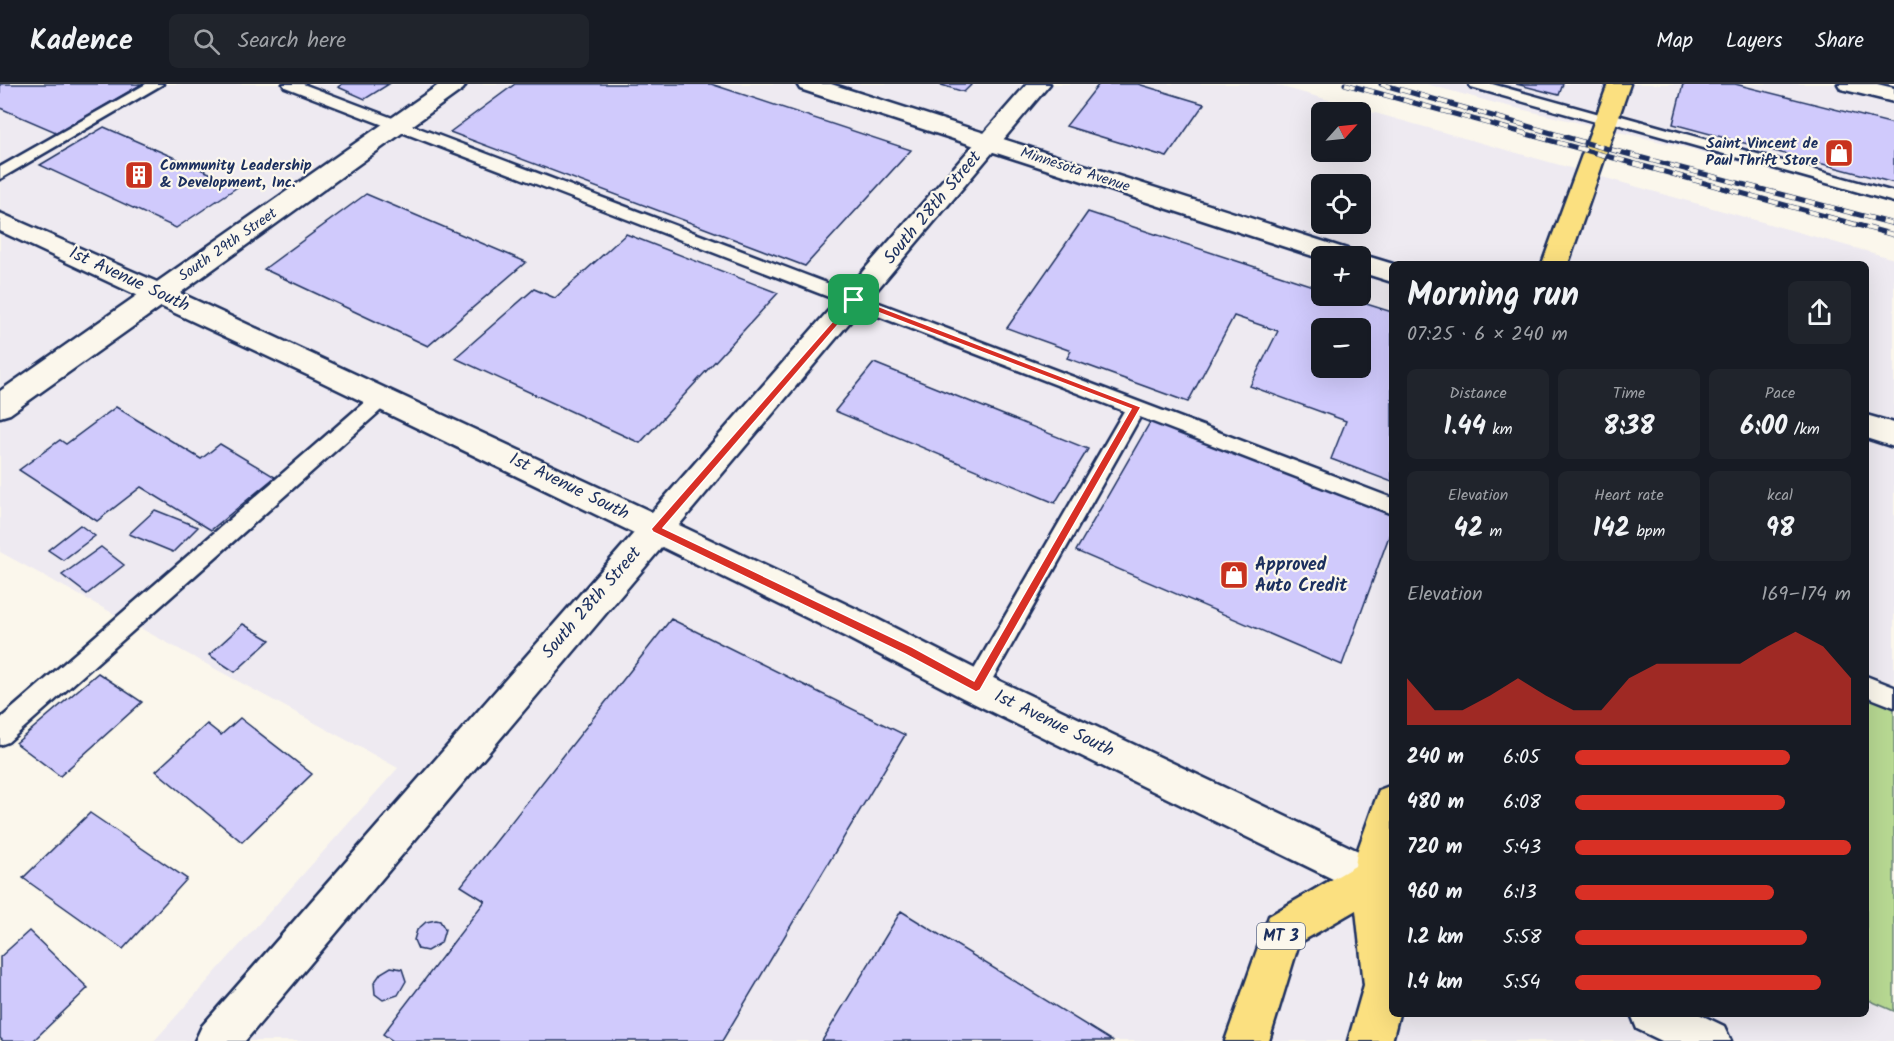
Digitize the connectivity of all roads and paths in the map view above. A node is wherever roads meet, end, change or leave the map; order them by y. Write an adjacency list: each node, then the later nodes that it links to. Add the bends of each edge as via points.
1 (156, 84): 13 (lane)
2 (290, 84): 11 (lane)
3 (455, 84): 11 (street, South 29th Street)
4 (808, 84): 12 (street, Minnesota Avenue)
5 (1039, 84): 12 (street, South 28th Street)
6 (1476, 84): 10 (lane)
7 (1619, 84): 10 (main road)
8 (1849, 84): 9 (street)
9 (1894, 95)
10 (1608, 119): 14 (lane); 17 (main road)
11 (397, 125): 20 (street, South 29th Street); 21 (lane)
12 (988, 142): 16 (street, Minnesota Avenue); 21 (street, South 28th Street)
13 (0, 174)
14 (1894, 197)
15 (0, 222): 20 (street, 1st Avenue South)
16 (1311, 246)
17 (1556, 261)
18 (1371, 266): 19 (street)
19 (1389, 272)
20 (159, 294): 22 (street, 1st Avenue South); 23 (street, South 29th Street)
21 (854, 300): 24 (lane); 28 (street, South 28th Street)
22 (382, 398): 28 (street, 1st Avenue South); 32 (lane)
23 (0, 406)
24 (1137, 407): 27 (lane); 29 (lane)
25 (1869, 427): 26 (street)
26 (1894, 435)
27 (1389, 505)
28 (656, 529): 29 (street, 1st Avenue South); 36 (street, South 28th Street)
29 (976, 687): 34 (street, 1st Avenue South)
30 (1869, 687): 31 (lane)
31 (1894, 697)
32 (0, 734)
33 (1389, 812): 34 (main road, via 1377,852)
34 (1383, 883): 37 (main road, MT 3, via 1283,930); 38 (main road, via 1385,985)
35 (1658, 1017): 39 (street)
36 (217, 1041)
37 (1247, 1041)
38 (1370, 1041)
39 (1709, 1041)

